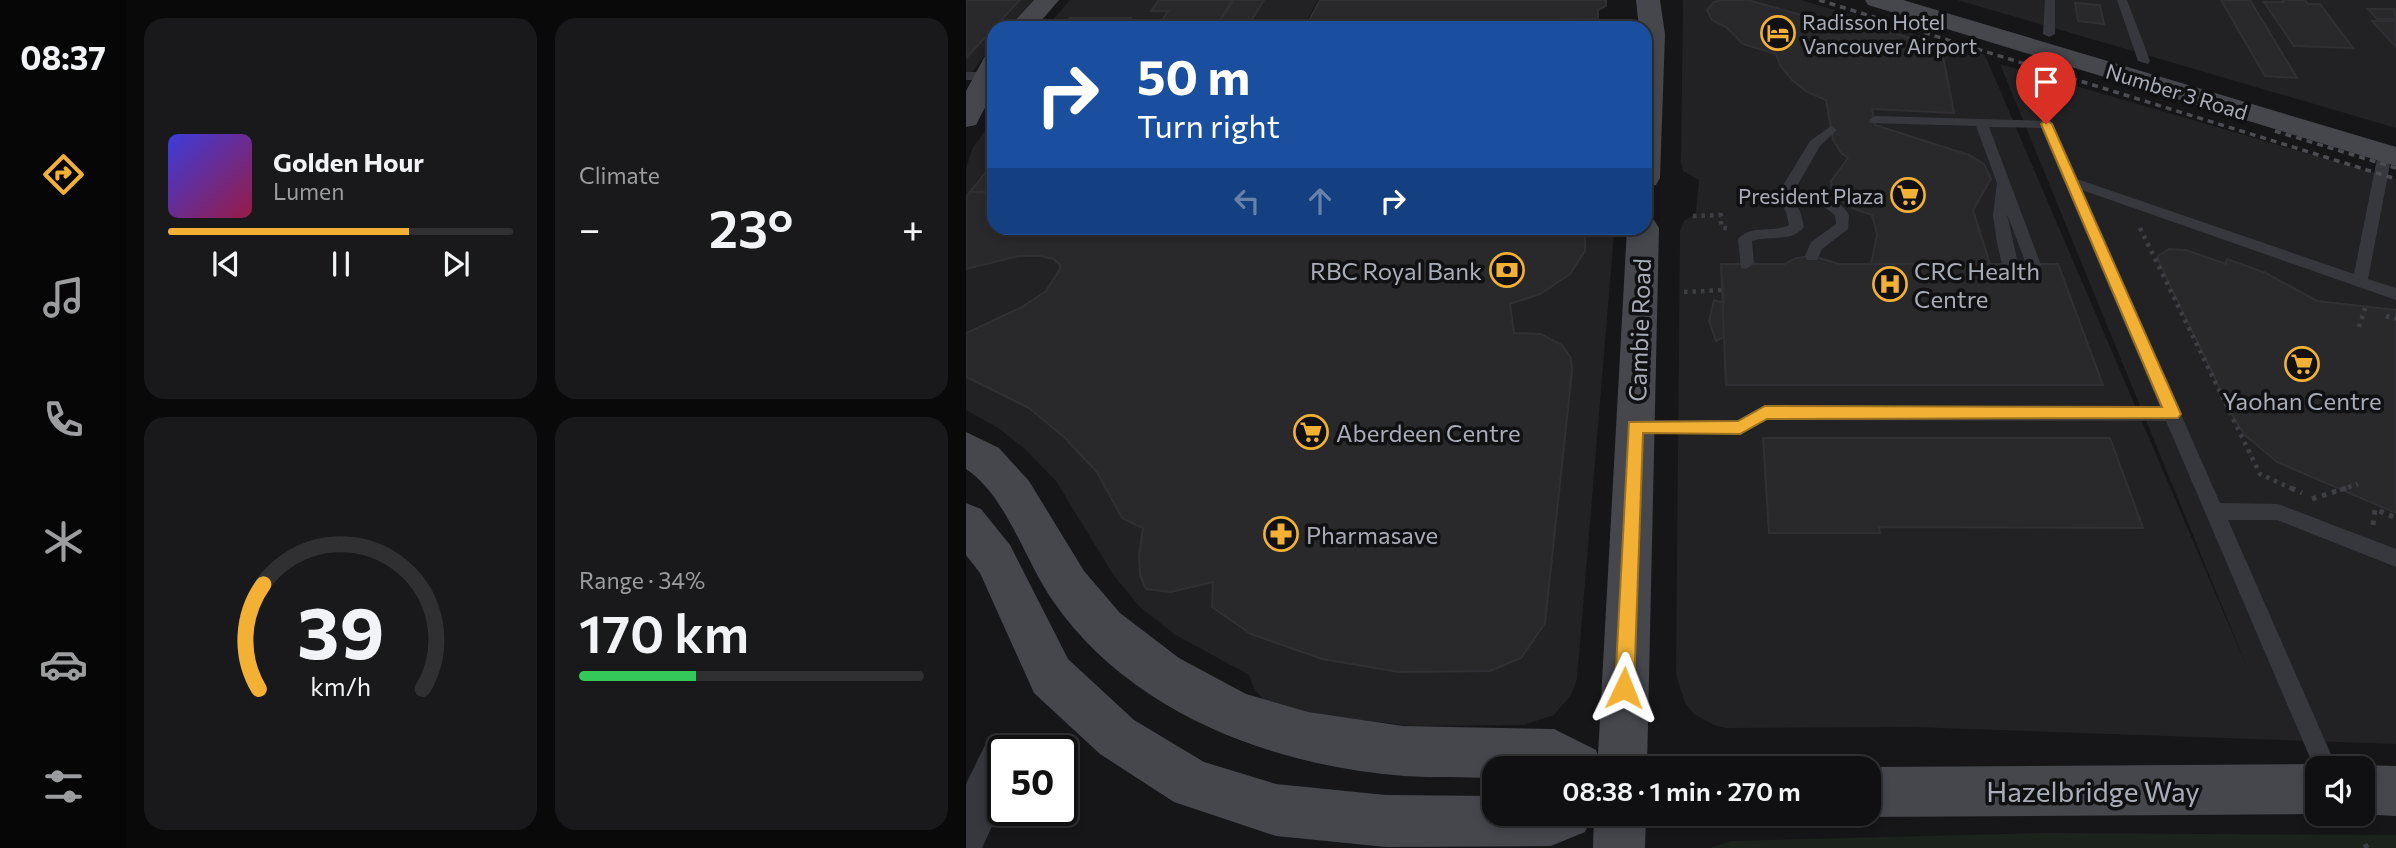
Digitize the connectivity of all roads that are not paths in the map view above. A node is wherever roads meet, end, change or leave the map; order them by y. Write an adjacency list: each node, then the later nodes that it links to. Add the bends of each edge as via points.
1 (1047, 0): 7 (main road)
2 (1648, 0): 8 (main road)
3 (1877, 0): 16 (main road, Number 3 Road)
4 (1931, 0): 9 (main road, Number 3 Road)
5 (2050, 0): 9 (lane)
6 (2122, 0): 10 (lane)
7 (1028, 21)
8 (1650, 21)
9 (2049, 34): 10 (main road, Number 3 Road)
10 (2144, 61): 16 (main road, Number 3 Road)
11 (982, 72): 12 (main road)
12 (966, 118)
13 (1875, 120): 14 (lane)
14 (1982, 124): 17 (lane, via 2046,124); 18 (lane)
15 (1832, 130): 19 (lane, via 1815,144)
16 (2391, 145): 25 (lane)
17 (2073, 182): 25 (lane); 27 (lane)
18 (2003, 184): 23 (lane, via 1999,229); 24 (lane)
19 (1783, 197): 21 (lane, via 1820,198 1841,214 1843,226 1816,246); 22 (lane, via 1797,227 1791,232 1751,234 1745,239)
20 (1643, 235): 28 (main road, Cambie Road)
21 (1812, 256)
22 (1746, 264)
23 (2010, 264)
24 (2033, 265)
25 (2360, 281): 26 (lane)
26 (2396, 293)
27 (2173, 414): 28 (lane, via 1765,413 1740,427); 30 (lane)
28 (1635, 427): 34 (main road, Cambie Road)
29 (966, 448): 33 (main road, via 985,460 1015,494 1068,586 1104,629 1162,675 1238,716 1308,737 1403,751)
30 (2215, 511): 32 (lane, via 2278,512); 35 (lane)
31 (966, 522): 41 (main road, via 995,559 1051,676 1117,737 1192,784 1276,810 1386,821)
32 (2396, 558)
33 (1557, 756)
34 (1622, 756)
35 (2321, 756)
36 (987, 787): 43 (street)
37 (2305, 789): 40 (main road, Hazelbridge Way)
38 (2375, 790): 39 (main road)
39 (2396, 791)
40 (1881, 792)
41 (1482, 822)
42 (1620, 826): 44 (main road)
43 (966, 833)
44 (1619, 848)

